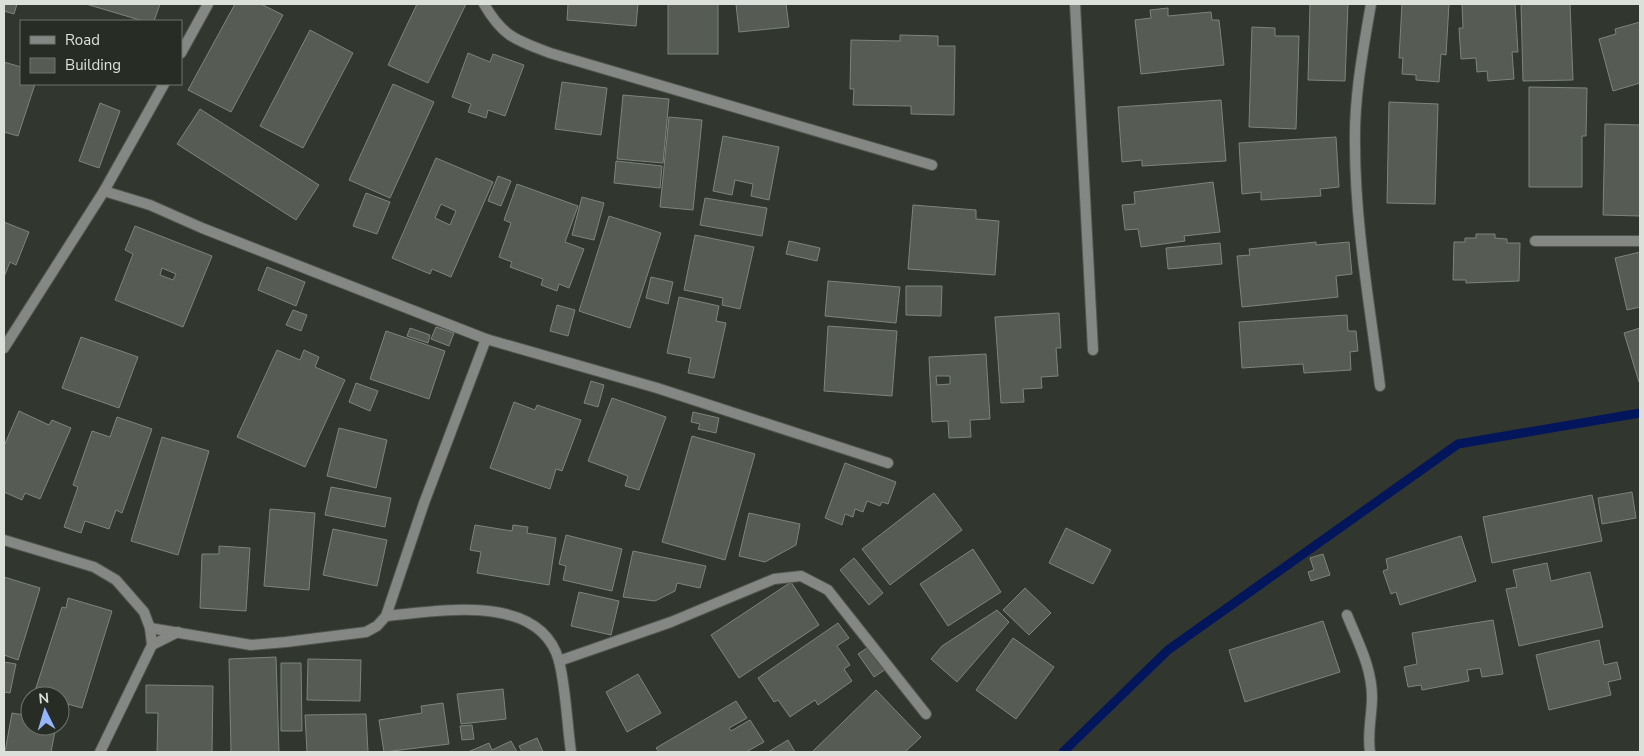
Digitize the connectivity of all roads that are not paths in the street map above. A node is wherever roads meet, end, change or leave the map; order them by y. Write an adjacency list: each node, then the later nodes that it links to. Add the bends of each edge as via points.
1 (208, 4): 5 (street)
2 (484, 4): 7 (street, via 495,23 514,40 550,53)
3 (1075, 4): 13 (street)
4 (1371, 4): 14 (street, via 1360,65 1354,143 1359,218)
5 (182, 50)
6 (163, 85): 8 (street)
7 (932, 164)
8 (104, 191): 11 (street, via 150,205); 12 (street)
9 (1535, 241): 10 (street)
10 (1640, 241)
11 (486, 339): 15 (street, via 658,388); 18 (street, via 424,503)
12 (4, 348)
13 (1093, 350)
14 (1380, 386)
15 (888, 463)
16 (4, 540): 19 (street, via 94,567 116,580 144,612)
17 (1347, 615): 26 (street, via 1369,670 1372,698 1368,738)
18 (386, 616): 20 (street, via 366,632 251,645); 22 (street, via 447,610 490,611 515,616 537,628 553,647)
19 (150, 628): 20 (street); 21 (street)
20 (178, 632): 21 (street)
21 (152, 645): 24 (street)
22 (559, 662): 23 (street, via 671,622 774,579 801,576 828,590); 25 (street)
23 (926, 714)
24 (100, 752)
25 (570, 752)
26 (1370, 752)

